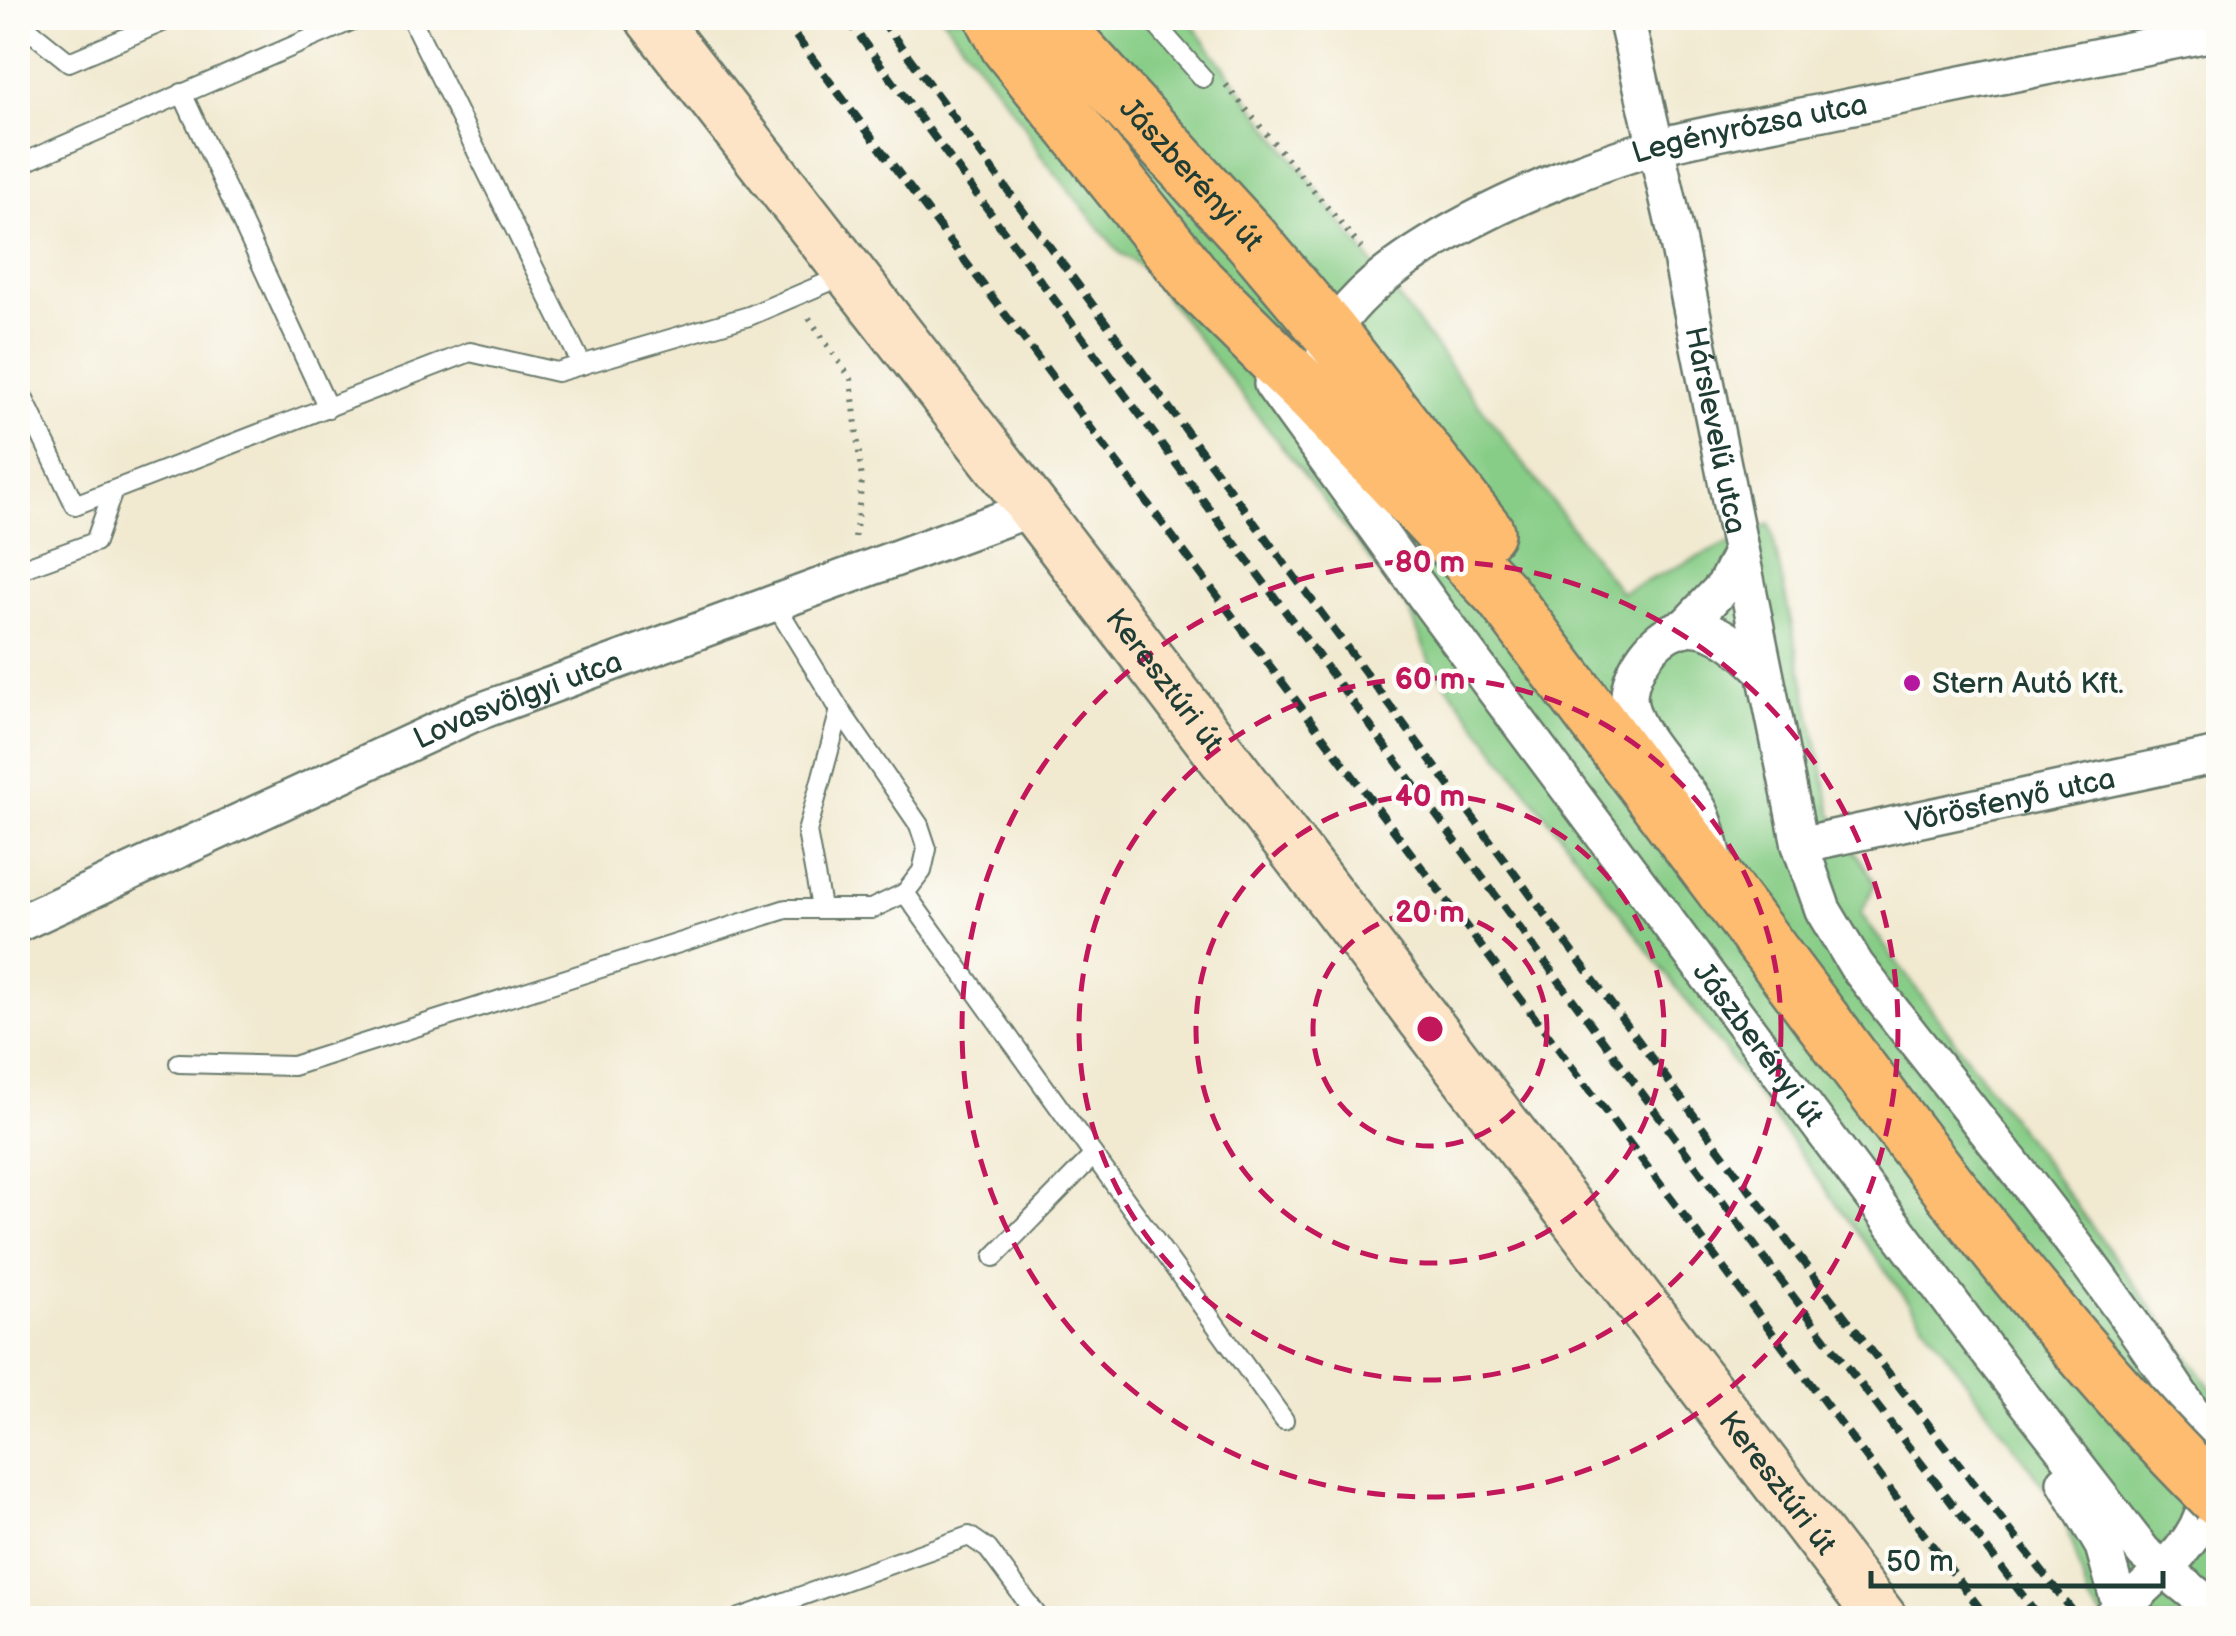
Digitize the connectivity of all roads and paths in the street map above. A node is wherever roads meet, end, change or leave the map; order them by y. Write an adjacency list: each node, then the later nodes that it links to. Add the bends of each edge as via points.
1 (172, 18): 9 (lane, via 69,62)
2 (358, 18): 12 (lane)
3 (411, 18): 20 (lane)
4 (651, 18): 15 (main road, Keresztúri út)
5 (994, 18): 17 (main road, Jászberényi út, via 1008,45)
6 (1048, 18): 19 (main road, Jászberényi út)
7 (1150, 18): 11 (lane)
8 (1626, 18): 13 (street, Hárslevelű utca)
9 (18, 21)
10 (2218, 32): 13 (street, Legényrózsa utca)
11 (1204, 78): 16 (path, via 1230,86)
12 (182, 93): 14 (lane); 23 (lane)
13 (1656, 147): 16 (street, Legényrózsa utca, via 1516,198); 27 (street, Hárslevelű utca)
14 (18, 165)
15 (850, 272): 18 (lane); 26 (main road, Keresztúri út)
16 (1384, 277): 19 (street, Legényrózsa utca)
17 (1198, 283): 22 (main road, Jászberényi út); 24 (street, Jászberényi út)
18 (794, 296): 20 (lane, via 749,316); 29 (path, via 851,379 862,481)
19 (1330, 334): 22 (street); 30 (main road, Jászberényi út, via 1502,553)
20 (582, 365): 23 (lane, via 557,372 470,352)
21 (18, 386): 25 (lane, via 75,506)
22 (1318, 401): 24 (street); 30 (main road, Jászberényi út)
23 (328, 408): 25 (lane)
24 (1324, 455): 45 (street, Jászberényi út)
25 (113, 490): 28 (lane, via 95,542)
26 (1033, 508): 29 (street, Lovasvölgyi utca); 44 (main road, Keresztúri út)
27 (1740, 555): 32 (street, Jászberényi út, via 1724,586); 33 (street, Hárslevelű utca)
28 (18, 570)
29 (850, 577): 31 (street, Lovasvölgyi utca)
30 (1502, 595): 37 (main road, Jászberényi út)
31 (775, 604): 34 (lane); 40 (street, Lovasvölgyi utca, via 470,715)
32 (1683, 628): 33 (street, via 1734,641); 37 (street, Jászberényi út, via 1641,660 1630,707 1700,810)
33 (1762, 669): 36 (street, Hárslevelű utca)
34 (840, 710): 38 (lane, via 919,825 926,849 922,871); 39 (lane, via 807,832)
35 (2215, 765): 36 (street, Vörösfenyő utca)
36 (1800, 845): 46 (street, via 1822,910 1845,950)
37 (1725, 891): 49 (main road, Jászberényi út, bridge, via 2002,1255)
38 (905, 893): 39 (lane, via 871,909); 42 (lane)
39 (821, 907): 41 (lane, via 786,909 293,1066)
40 (18, 924)
41 (179, 1063)
42 (1093, 1156): 43 (lane); 47 (lane)
43 (994, 1257)
44 (1672, 1346): 55 (main road, Keresztúri út, via 1756,1498); 56 (main road, Keresztúri út)
45 (1985, 1348): 50 (street, Jászberényi út); 52 (street, via 2104,1546)
46 (2187, 1403): 48 (street); 50 (street, via 2207,1478 2204,1509 2185,1548)
47 (1284, 1420)
48 (2218, 1455)
49 (2218, 1498)
50 (2162, 1570): 51 (street, Jászberényi út); 52 (street)
51 (2214, 1610)
52 (2116, 1614)
53 (740, 1618): 54 (lane, via 968,1536 988,1549)
54 (1039, 1618)
55 (1847, 1618)
56 (1882, 1618)

